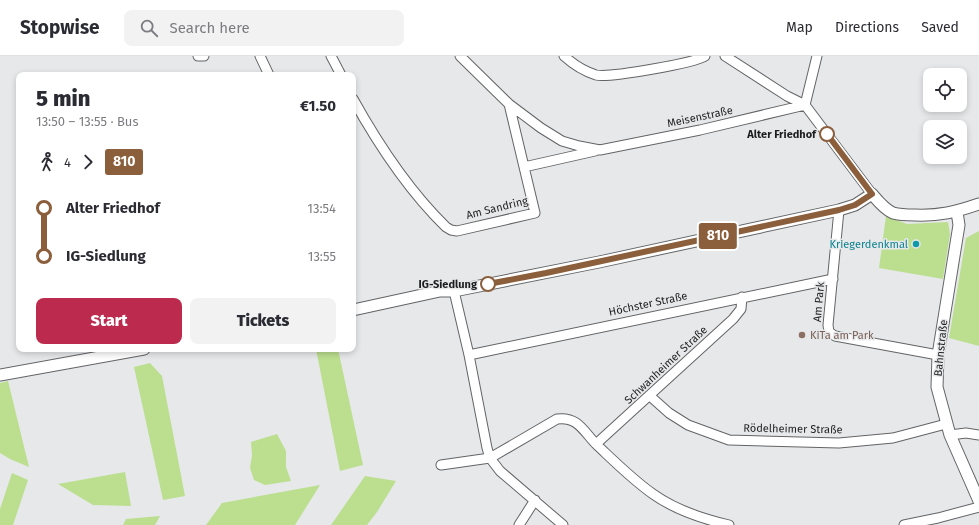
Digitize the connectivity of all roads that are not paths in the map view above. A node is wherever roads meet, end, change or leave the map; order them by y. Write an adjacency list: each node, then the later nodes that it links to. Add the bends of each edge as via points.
1 (198, 56): 2 (street)
2 (204, 56)
3 (260, 56): 10 (street)
4 (331, 56): 11 (street)
5 (460, 56): 13 (street)
6 (564, 56): 7 (street, via 577,67 603,75 626,73)
7 (706, 56)
8 (725, 56): 14 (street, via 787,96)
9 (817, 56): 14 (street)
10 (268, 72)
11 (339, 72)
12 (356, 104): 16 (street, Am Sandring, via 401,174 442,224 451,230 457,231 535,213)
13 (509, 104): 15 (street, Meisenstraße, via 562,141); 16 (street, Am Sandring)
14 (805, 104): 15 (street, Meisenstraße, via 700,130); 17 (street)
15 (600, 150): 16 (street, Meisenstraße)
16 (524, 167)
17 (872, 194): 19 (street, via 855,205); 20 (street, via 882,206 902,215 941,215)
18 (979, 204): 20 (street)
19 (839, 210): 21 (street, Am Park); 22 (street)
20 (957, 212): 27 (street, Bahnstraße, via 959,226)
21 (832, 279): 23 (street, Höchster Straße); 27 (street, Am Park, via 828,325 829,332 834,336)
22 (454, 291): 24 (street, via 440,291); 26 (street)
23 (742, 297): 26 (street, Höchster Straße); 29 (street, Schwanheimer Straße, via 741,309 733,319)
24 (356, 309)
25 (127, 352): 28 (street)
26 (469, 354): 33 (street)
27 (938, 355): 30 (street, Bahnstraße, via 937,386)
28 (0, 375)
29 (650, 396): 30 (street, Rödelheimer Straße, via 688,426 728,440 838,443); 32 (street, Schwanheimer Straße)
30 (948, 429): 31 (street, Rödelheimer Straße); 36 (street, Bahnstraße)
31 (979, 434)
32 (596, 444): 33 (street, via 576,422 564,418); 40 (street, via 654,495 707,520)
33 (490, 458): 34 (street); 35 (street, via 500,471)
34 (441, 465)
35 (535, 500): 38 (street); 39 (street)
36 (979, 501)
37 (979, 507): 41 (street)
38 (519, 525)
39 (564, 525)
40 (729, 525)
41 (904, 525)

